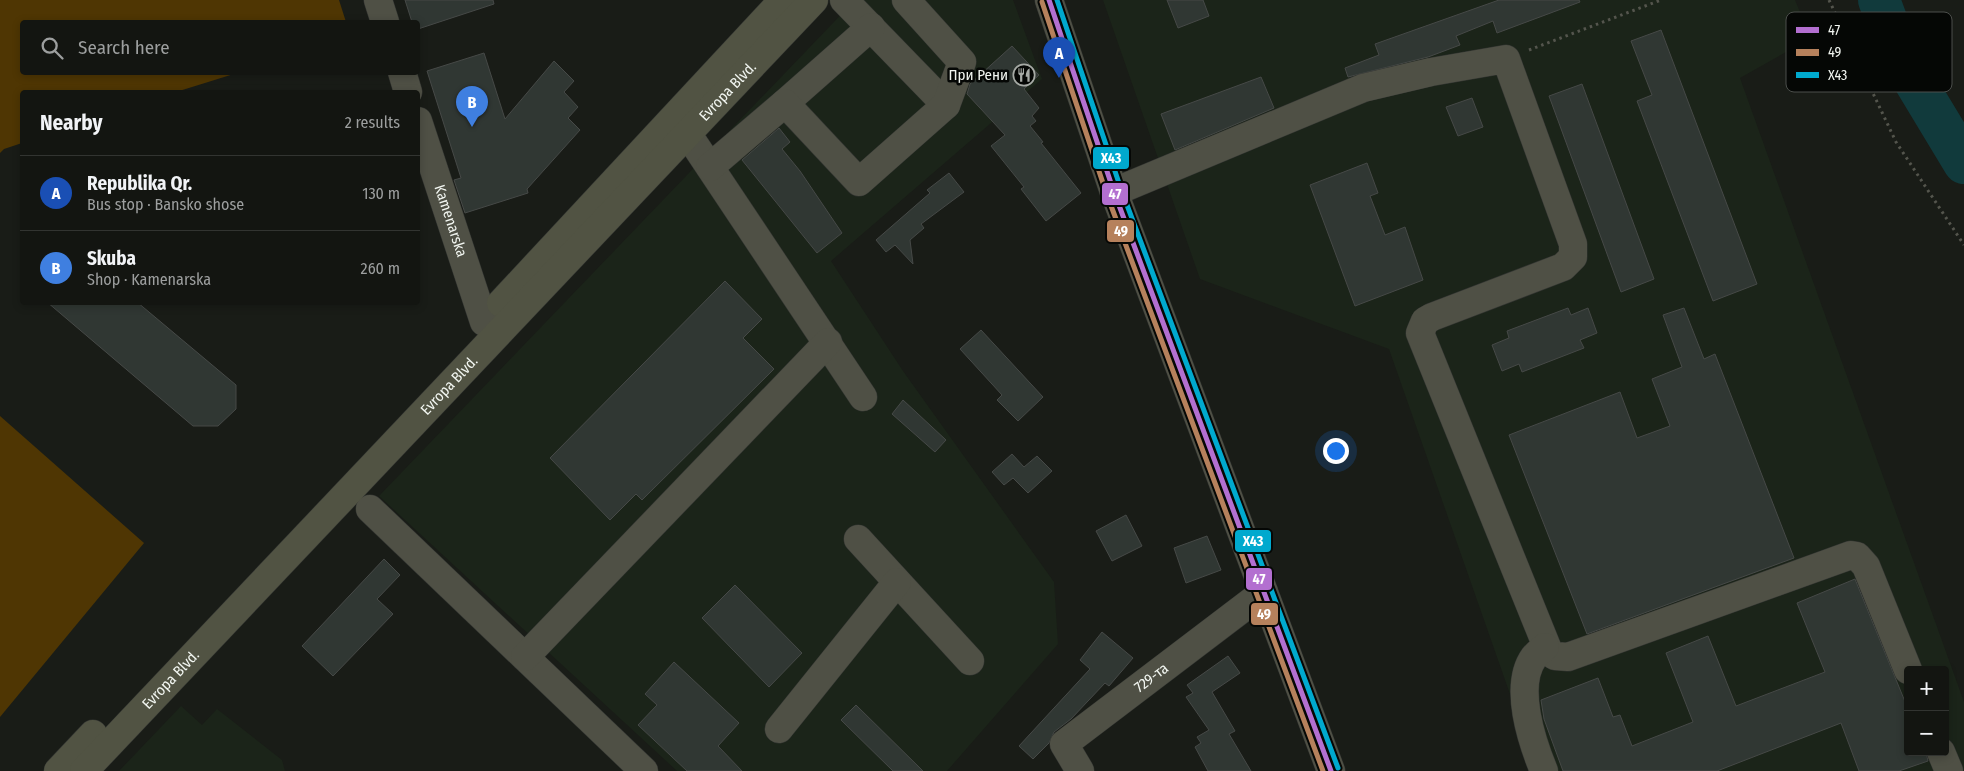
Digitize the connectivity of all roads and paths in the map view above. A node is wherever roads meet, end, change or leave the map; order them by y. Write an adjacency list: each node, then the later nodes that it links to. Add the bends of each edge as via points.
1 (378, 0): 10 (street)
2 (782, 0): 23 (main road, Evropa Blvd.)
3 (814, 0): 19 (main road, Evropa Blvd.)
4 (844, 0): 11 (street)
5 (906, 0): 17 (street, via 962,62)
6 (1049, 0): 21 (street)
7 (1662, 0): 12 (path)
8 (1829, 0): 9 (path)
9 (1835, 12)
10 (384, 20)
11 (871, 27): 16 (street); 17 (street)
12 (1506, 59): 21 (street, via 1363,88); 30 (street, via 1573,244 1573,257 1563,266 1432,317 1420,333)
13 (403, 75): 14 (street)
14 (407, 90)
15 (1872, 92): 22 (path, via 1896,142)
16 (785, 103): 17 (street, via 858,182); 20 (street)
17 (946, 105)
18 (420, 126): 23 (street, Kamenarska)
19 (687, 133): 20 (street); 37 (main road, Evropa Blvd.)
20 (710, 167): 24 (street)
21 (1114, 192): 29 (street)
22 (1964, 244)
23 (484, 322): 36 (main road, Evropa Blvd.)
24 (828, 342): 25 (street); 31 (street)
25 (864, 397)
26 (370, 508): 31 (street)
27 (858, 539): 28 (street)
28 (897, 582): 32 (street); 34 (street)
29 (1264, 592): 39 (street, 729-та, via 1064,744); 40 (street)
30 (1545, 647): 33 (street, via 1554,656 1568,657 1850,555 1857,556 1866,566); 41 (street, via 1534,658 1524,693 1535,748)
31 (526, 657): 38 (street)
32 (970, 661)
33 (1906, 666)
34 (779, 729)
35 (1943, 756): 42 (street)
36 (58, 771)
37 (84, 771)
38 (644, 771)
39 (1080, 771)
40 (1331, 771)
41 (1544, 771)
42 (1949, 771)

